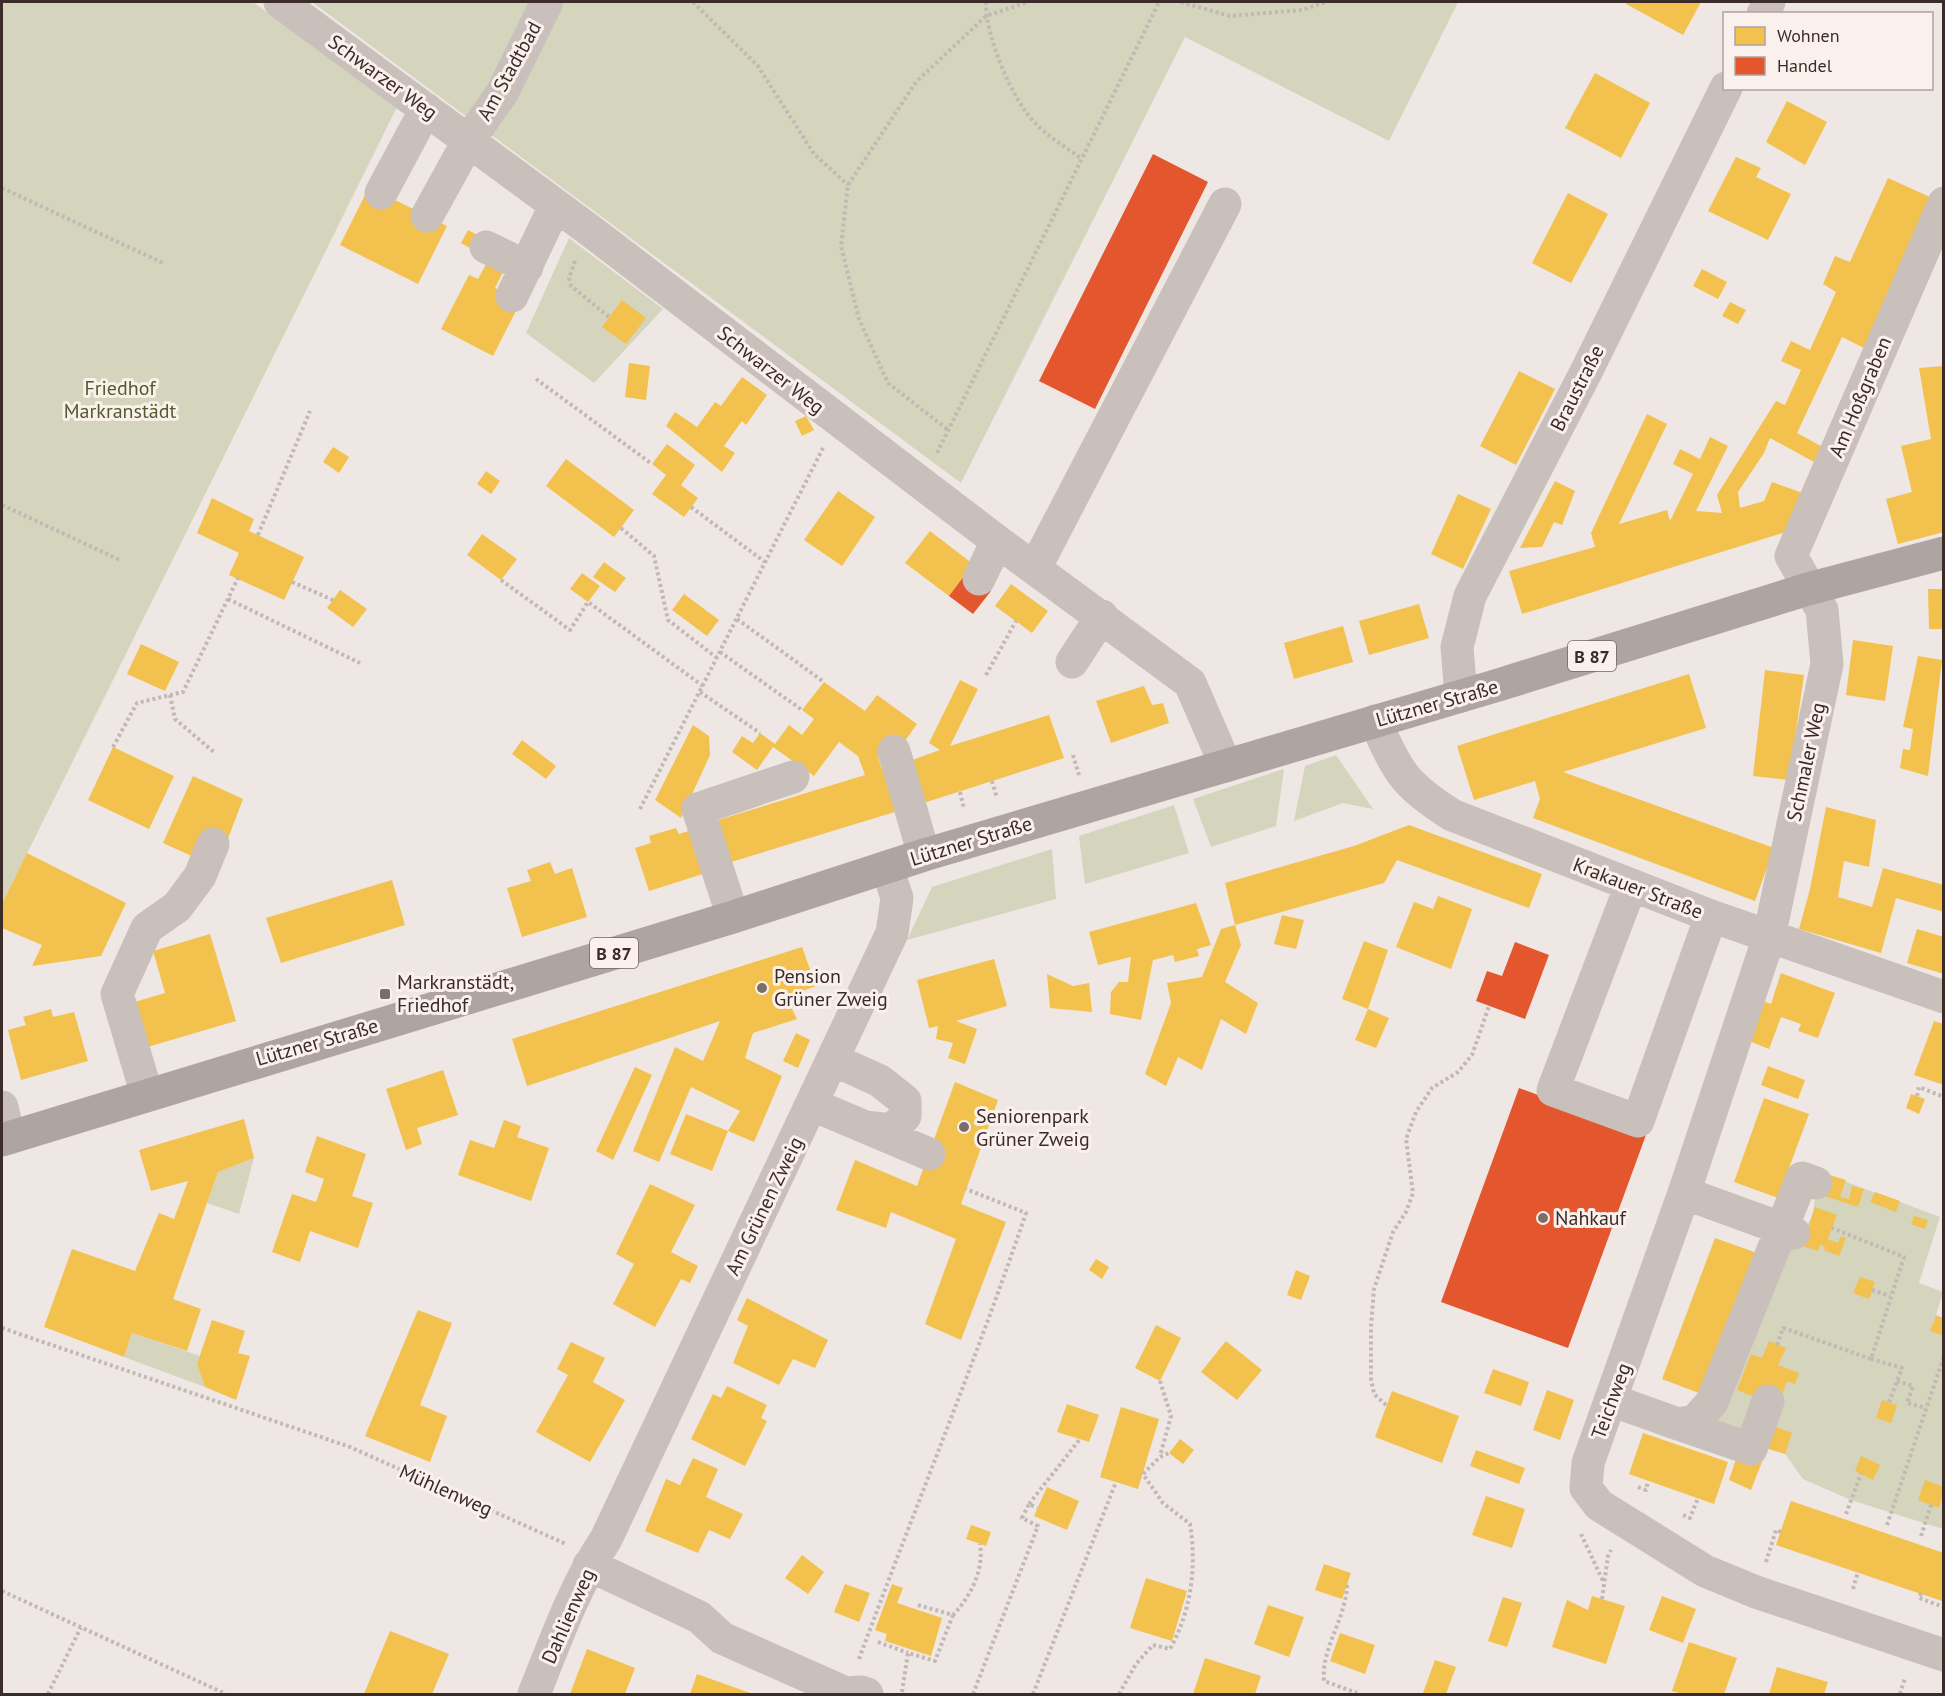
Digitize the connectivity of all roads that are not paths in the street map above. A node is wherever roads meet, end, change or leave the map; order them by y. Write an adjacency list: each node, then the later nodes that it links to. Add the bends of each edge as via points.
1 (280, 2): 4 (street, Schwarzer Weg)
2 (547, 2): 5 (street, Am Stadtbad, via 502,93)
3 (1725, 90): 21 (street, Braustraße, via 1470,596 1457,647)
4 (426, 109): 5 (street, Schwarzer Weg); 6 (street)
5 (469, 140): 9 (street, Schwarzer Weg); 10 (street, Am Stadtbad)
6 (381, 193)
7 (1944, 203): 18 (street, Am Hoßgraben, via 1791,556)
8 (1225, 204): 16 (street)
9 (555, 206): 12 (street); 14 (street, Schwarzer Weg)
10 (427, 216)
11 (486, 247): 12 (street)
12 (527, 267): 13 (street)
13 (512, 296)
14 (997, 541): 16 (street, Schwarzer Weg); 17 (street)
15 (1944, 553): 18 (main road, Lützner Straße / B 87)
16 (1035, 568): 19 (street, Schwarzer Weg)
17 (979, 579)
18 (1808, 589): 21 (main road, Lützner Straße / B 87); 32 (street, Schmaler Weg, via 1822,610 1827,664)
19 (1102, 616): 20 (street); 24 (street, Schwarzer Weg, via 1190,683)
20 (1072, 662)
21 (1461, 696): 22 (main road, Lützner Straße / B 87)
22 (1375, 721): 24 (main road, Lützner Straße / B 87); 29 (street, Krakauer Straße, via 1399,772 1422,796 1452,815)
23 (894, 751): 27 (street)
24 (1226, 766): 27 (main road, Lützner Straße / B 87)
25 (793, 777): 31 (street, via 698,809)
26 (213, 844): 35 (street, via 200,876 177,907 147,928 117,994)
27 (924, 855): 28 (main road, Lützner Straße / B 87)
28 (887, 867): 31 (main road, Lützner Straße / B 87); 34 (street, Am Grünen Zweig, via 897,898 892,933)
29 (1630, 885): 30 (street, Krakauer Straße); 30 (street, via 1553,1090 1638,1121)
30 (1711, 916): 32 (street, Krakauer Straße)
31 (734, 917): 35 (main road, Lützner Straße / B 87)
32 (1769, 937): 33 (street, Krakauer Straße); 41 (street, Teichweg)
33 (1944, 997)
34 (834, 1060): 36 (street, Am Grünen Zweig); 37 (street, via 880,1082 905,1101 905,1116 893,1130)
35 (147, 1095): 38 (main road, Lützner Straße / B 87)
36 (813, 1105): 37 (street); 46 (street, Am Grünen Zweig)
37 (865, 1127): 39 (street)
38 (4, 1128)
39 (929, 1154)
40 (1816, 1183): 42 (street, via 1802,1178)
41 (1684, 1193): 42 (street); 43 (street, Teichweg)
42 (1788, 1231): 45 (street, via 1712,1402 1695,1421)
43 (1611, 1400): 45 (street); 47 (street, Teichweg, via 1588,1463 1586,1488 1599,1505 1725,1580)
44 (1768, 1401): 45 (street, via 1751,1449)
45 (1678, 1424)
46 (597, 1552): 48 (street, via 699,1617 722,1638); 49 (street, Dahlienweg)
47 (1944, 1655)
48 (853, 1694)
49 (534, 1695)

